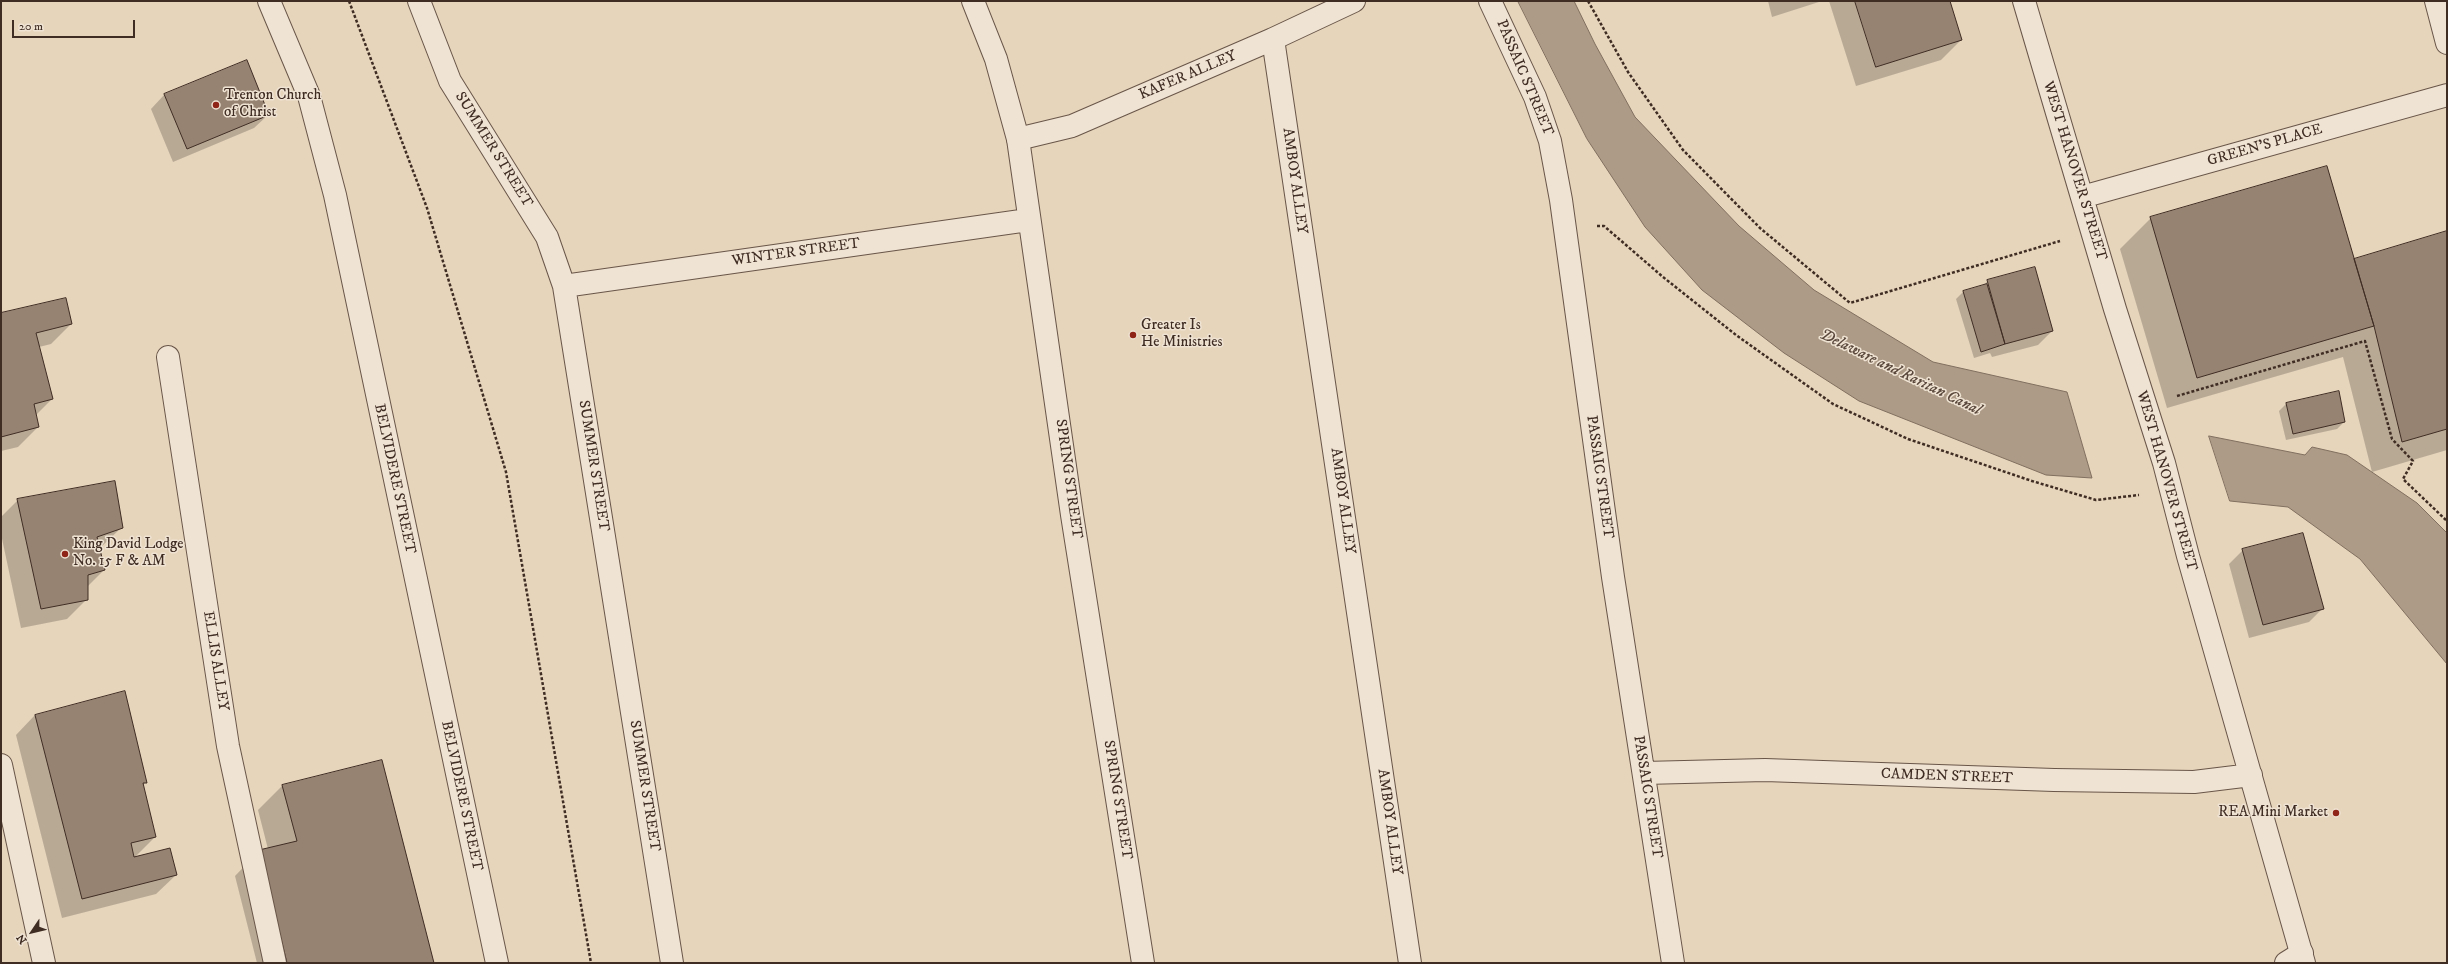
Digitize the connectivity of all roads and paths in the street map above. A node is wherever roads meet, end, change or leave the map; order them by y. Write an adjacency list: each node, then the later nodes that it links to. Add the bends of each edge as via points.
1 (270, 1): 29 (street, BELVIDERE STREET, via 309,96 335,195)
2 (349, 1): 30 (path, via 427,208 506,472)
3 (419, 1): 18 (street, SUMMER STREET, via 450,81 546,237)
4 (973, 1): 13 (street, SPRING STREET, via 996,59)
5 (1354, 1): 10 (street, KAFER ALLEY)
6 (1490, 1): 16 (street, PASSAIC STREET, via 1535,97 1550,141)
7 (1588, 1): 17 (path, via 1628,72 1683,150 1760,228 1850,303)
8 (2024, 1): 14 (street, WEST HANOVER STREET)
9 (2436, 1): 11 (street)
10 (1273, 39): 13 (street, KAFER ALLEY, via 1072,126); 33 (street, AMBOY ALLEY)
11 (2447, 43)
12 (2447, 95): 14 (street, GREEN'S PLACE)
13 (1018, 139): 15 (street, SPRING STREET)
14 (2082, 197): 21 (street, WEST HANOVER STREET)
15 (1028, 220): 18 (street, WINTER STREET); 32 (street, SPRING STREET)
16 (1565, 230): 21 (path, via 1604,226 1730,330 1833,404 1908,439 2096,500); 24 (street, PASSAIC STREET, via 1614,584)
17 (2038, 248)
18 (564, 286): 31 (street, SUMMER STREET)
19 (168, 357): 28 (street, ELLIS ALLEY, via 228,746)
20 (2184, 394): 22 (path, via 2365,341 2392,440 2413,461 2404,479)
21 (2170, 488): 25 (street, WEST HANOVER STREET)
22 (2447, 521)
23 (1, 765): 27 (street)
24 (1644, 773): 25 (street, CAMDEN STREET, via 1765,770 2194,782); 34 (street, PASSAIC STREET)
25 (2251, 775): 26 (street, WEST HANOVER STREET)
26 (2297, 960)
27 (44, 963)
28 (275, 963)
29 (497, 963)
30 (591, 963)
31 (672, 963)
32 (1142, 963)
33 (1410, 963)
34 (1672, 963)

